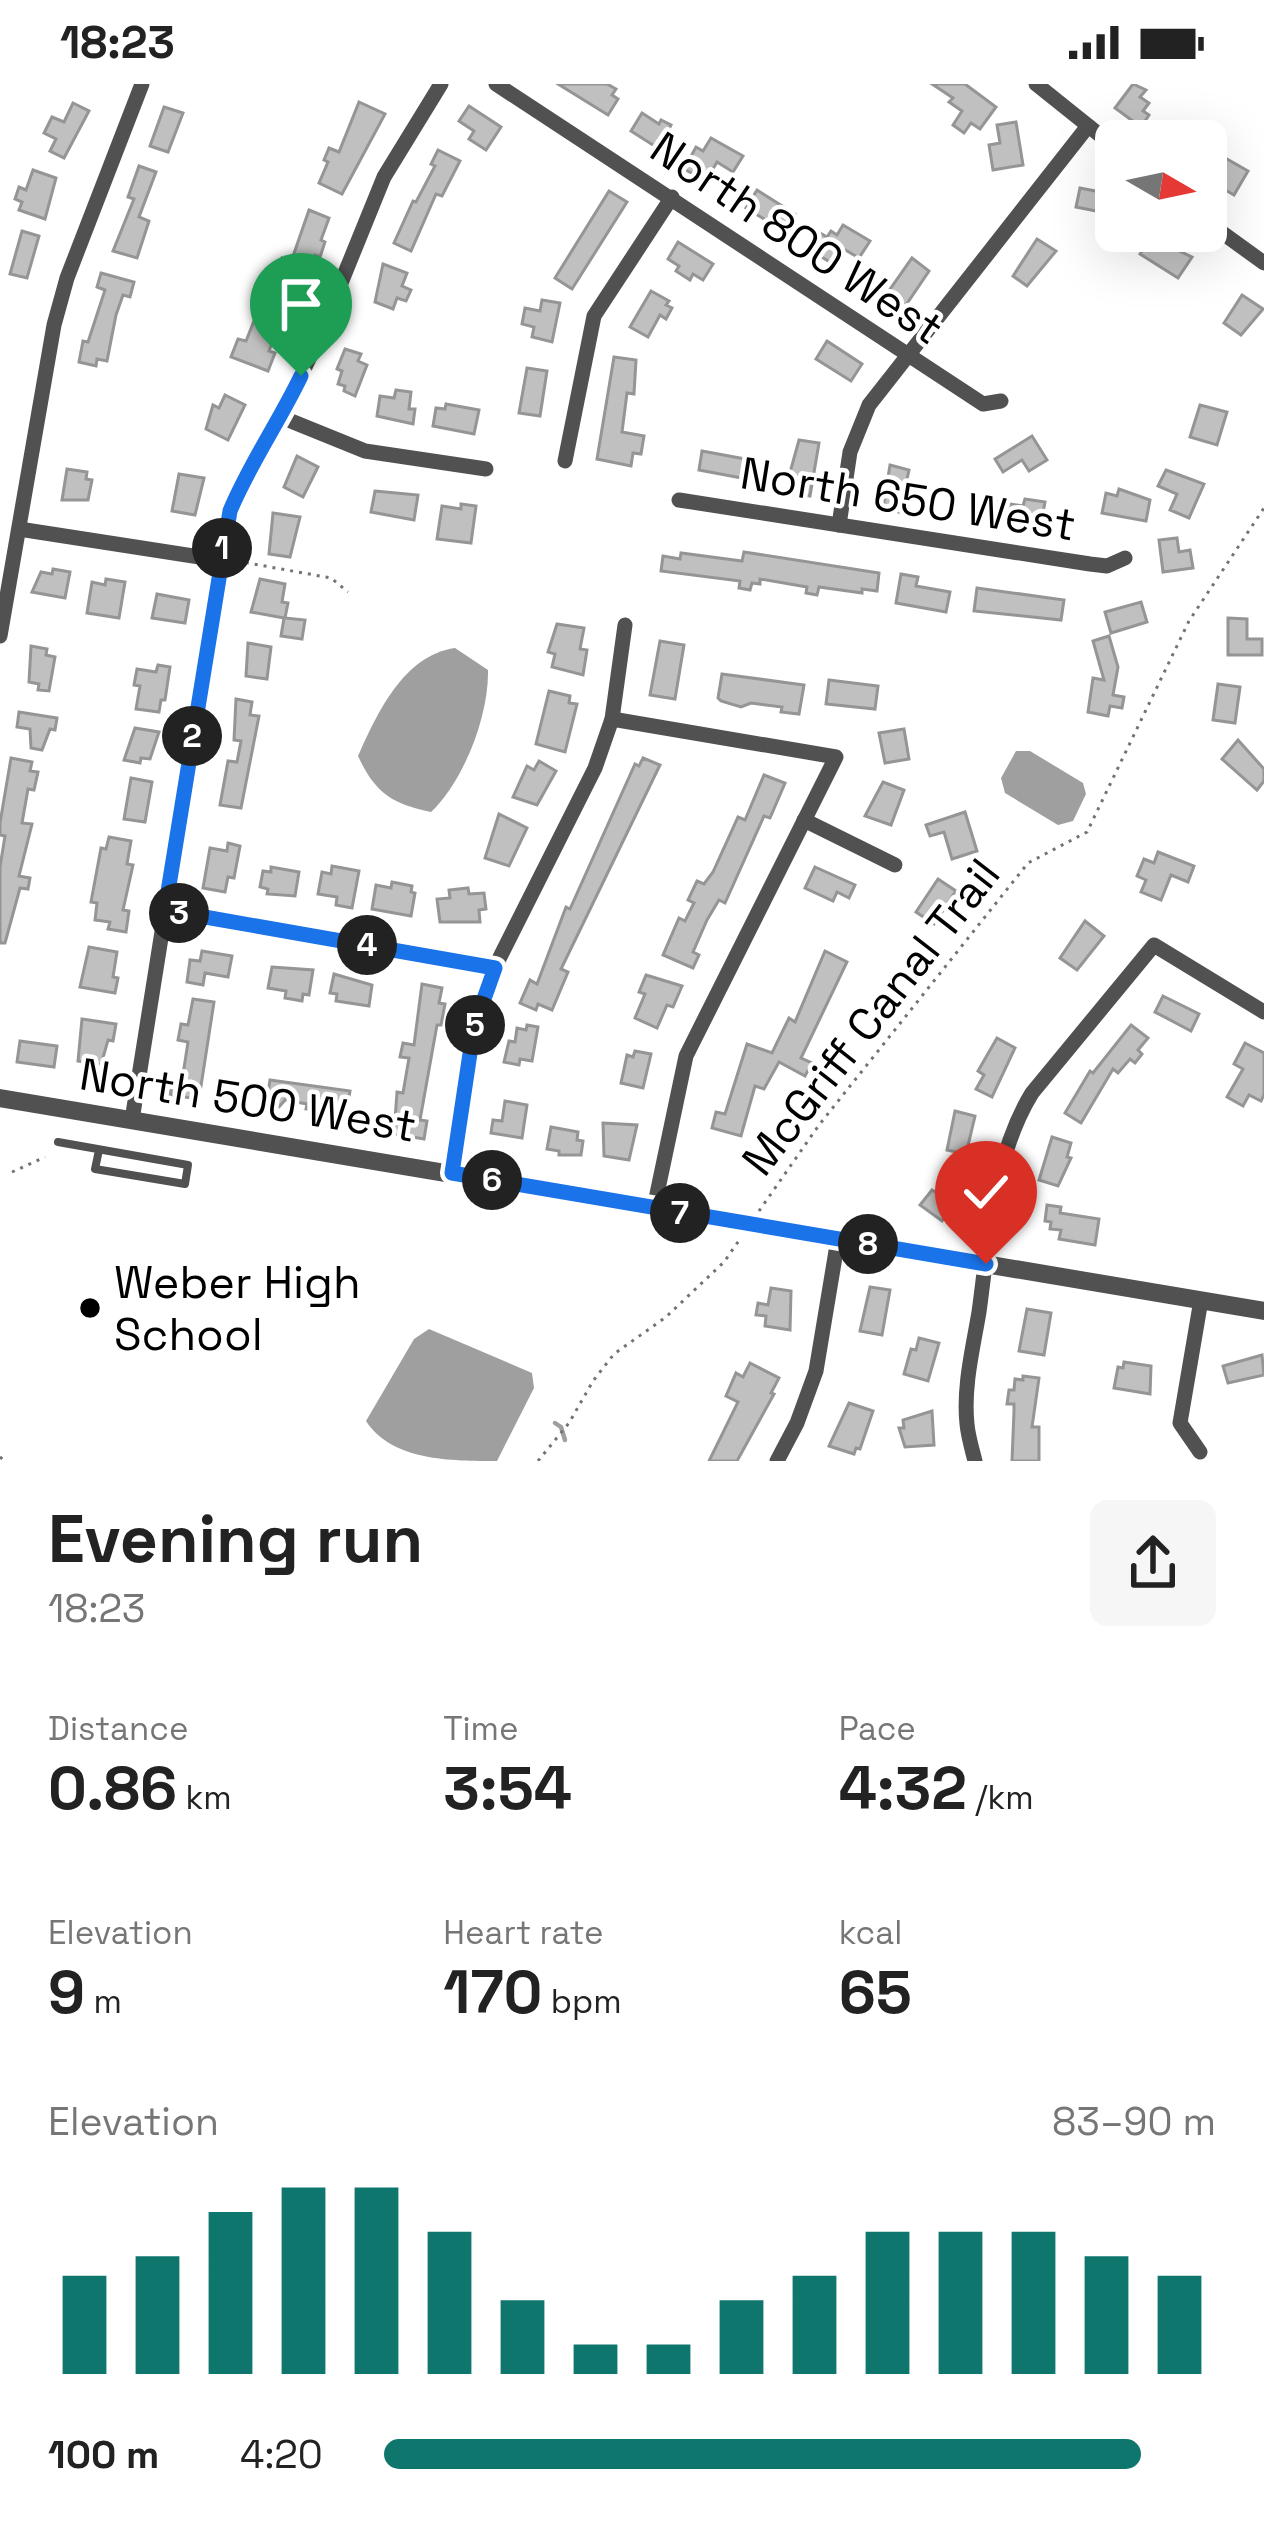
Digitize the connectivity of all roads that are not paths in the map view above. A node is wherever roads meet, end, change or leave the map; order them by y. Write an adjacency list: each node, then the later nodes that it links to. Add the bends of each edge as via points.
1 (142, 84): 17 (street, via 54,325)
2 (441, 84): 12 (street, via 385,177)
3 (496, 84): 7 (street, North 800 West)
4 (1036, 84): 5 (street)
5 (1088, 126): 6 (street); 10 (street)
6 (1095, 132)
7 (671, 197): 10 (street, North 800 West); 13 (street, via 594,316)
8 (1227, 236): 9 (street)
9 (1264, 263)
10 (907, 355): 11 (street, North 800 West, via 982,404); 16 (street, via 868,405)
11 (1000, 401)
12 (281, 417): 14 (street, via 365,451); 19 (street, via 230,511)
13 (565, 461)
14 (486, 469)
15 (679, 500): 16 (street, North 650 West)
16 (839, 525): 18 (street, North 650 West, via 1107,566)
17 (19, 529): 19 (street); 21 (street)
18 (1125, 558)
19 (228, 561): 25 (street)
20 (625, 625): 22 (street)
21 (1, 627)
22 (611, 719): 23 (street, via 836,757); 26 (street, via 596,768)
23 (804, 820): 24 (street); 33 (street, via 686,1056)
24 (895, 866)
25 (165, 910): 26 (street); 29 (street)
26 (495, 968): 32 (street, via 474,1027)
27 (1264, 1012): 35 (street, via 1154,945 1018,1115)
28 (0, 1098): 29 (street, North 500 West)
29 (132, 1120): 32 (street, North 500 West)
30 (58, 1142): 31 (lane)
31 (99, 1150): 31 (lane, via 188,1165 185,1184 95,1169)
32 (452, 1173): 33 (street, North 500 West)
33 (654, 1208): 34 (street, North 500 West)
34 (838, 1239): 35 (street, North 500 West); 39 (street, via 816,1371)
35 (986, 1264): 36 (street, North 500 West); 40 (street, via 967,1388)
36 (1201, 1300): 37 (street, North 500 West); 38 (street, via 1180,1423)
37 (1264, 1311)
38 (1200, 1452)
39 (777, 1461)
40 (975, 1461)

